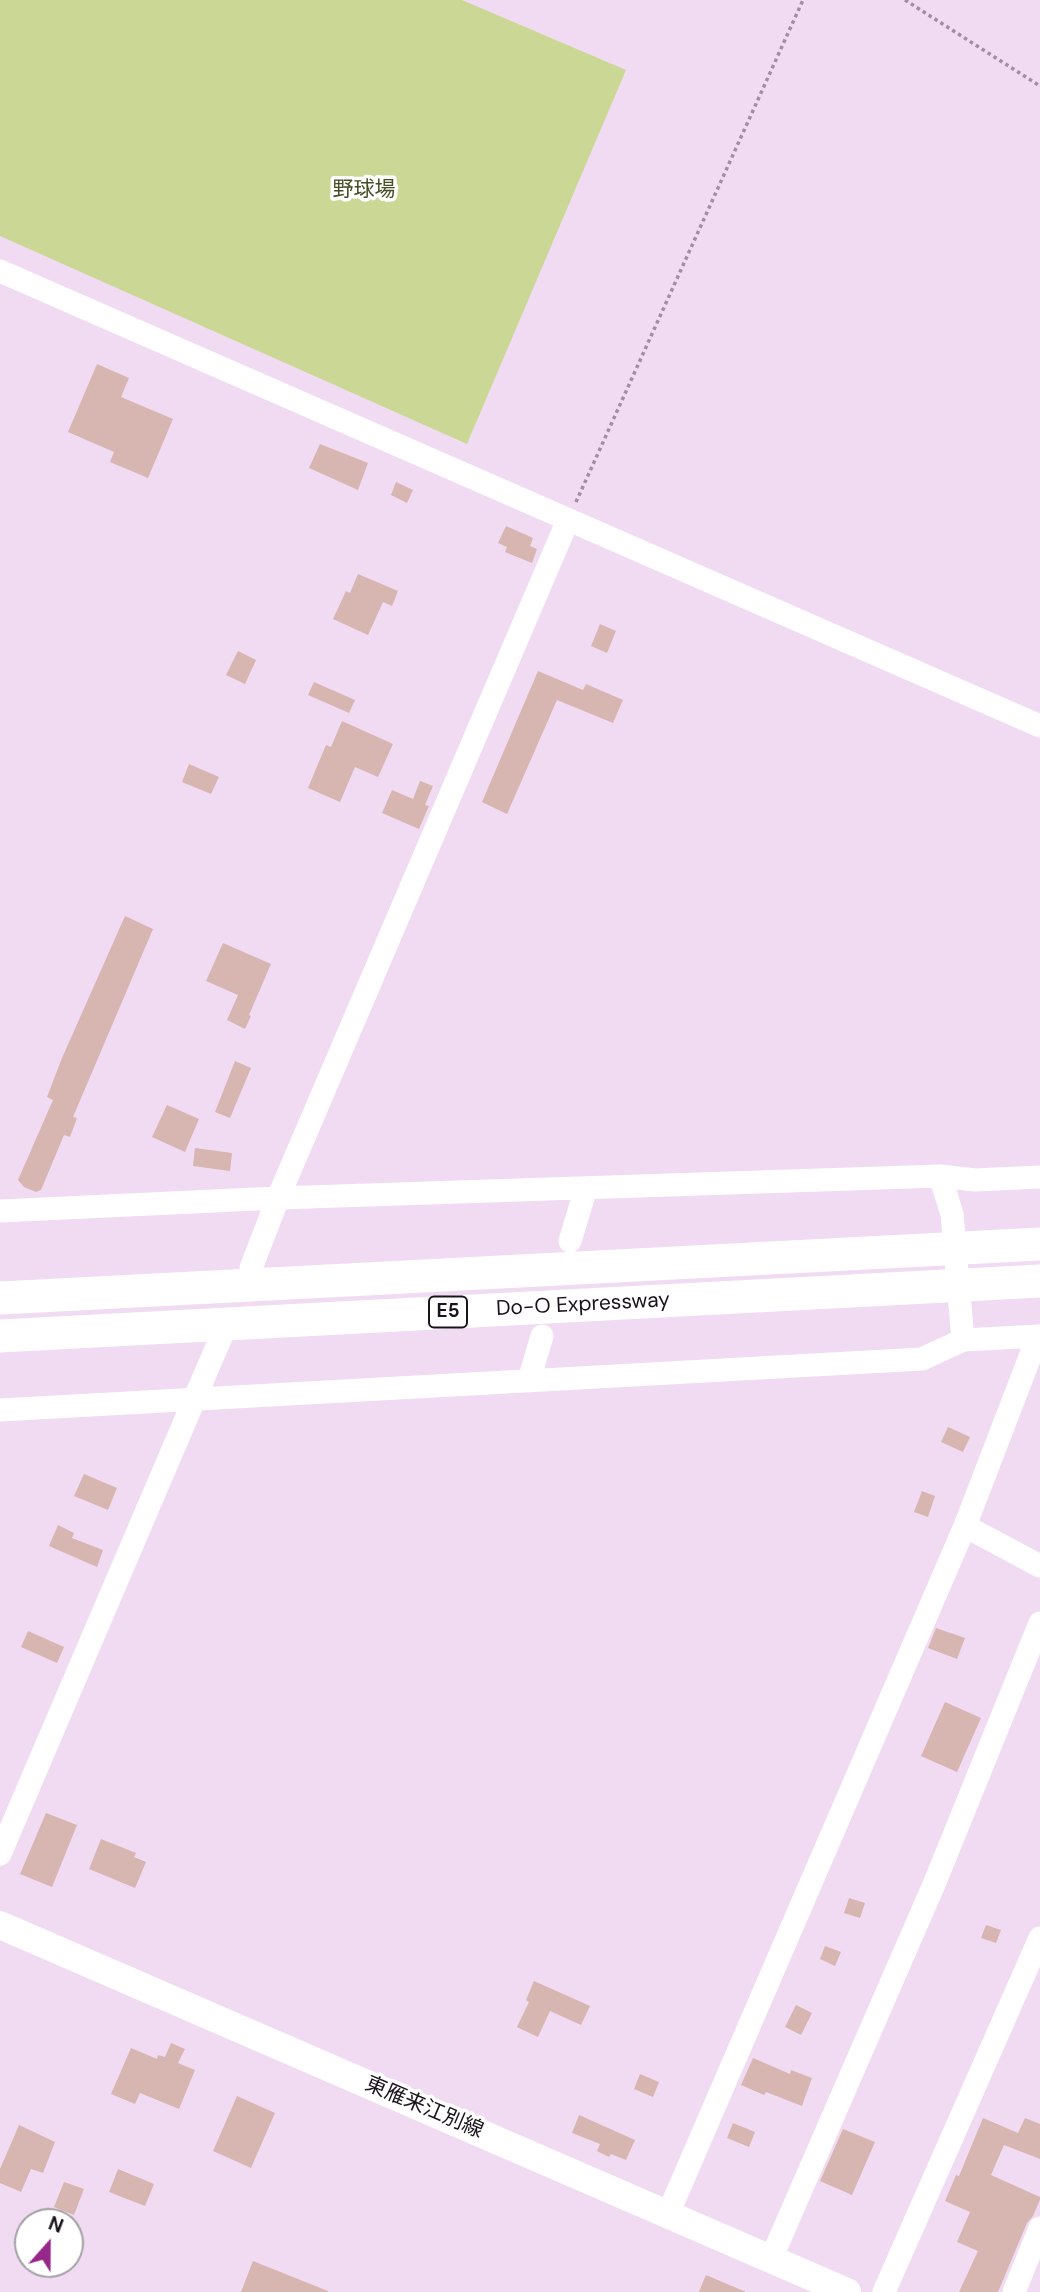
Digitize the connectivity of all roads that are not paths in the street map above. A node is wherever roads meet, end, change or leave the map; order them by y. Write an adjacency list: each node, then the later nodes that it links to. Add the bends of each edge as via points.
1 (0, 271): 2 (street)
2 (568, 520): 3 (street); 7 (street)
3 (1040, 726)
4 (940, 1176): 5 (street, via 975,1180); 6 (street); 18 (street, via 952,1214)
5 (1040, 1177)
6 (586, 1188): 7 (street); 9 (street)
7 (278, 1198): 8 (street); 11 (street)
8 (0, 1211)
9 (570, 1241)
10 (1040, 1244): 13 (highway, Do-O Expressway / E5)
11 (251, 1268)
12 (1040, 1281): 14 (highway, Do-O Expressway / E5)
13 (0, 1298)
14 (0, 1336)
15 (542, 1336): 19 (street)
16 (1039, 1336): 18 (street); 22 (street)
17 (221, 1338): 20 (street)
18 (962, 1340): 19 (street, via 922,1359)
19 (529, 1380): 20 (street)
20 (194, 1399): 21 (street); 25 (street)
21 (0, 1410)
22 (965, 1526): 23 (street); 28 (street)
23 (1040, 1566)
24 (1040, 1623): 30 (street)
25 (0, 1854)
26 (0, 1925): 28 (main road, 東雁来江別線)
27 (1038, 1951): 33 (street)
28 (667, 2214): 30 (main road, 東雁来江別線)
29 (1040, 2228): 34 (street)
30 (771, 2259): 31 (main road, 東雁来江別線)
31 (811, 2285): 32 (main road, 東雁来江別線)
32 (847, 2292)
33 (884, 2292)
34 (1014, 2292)

